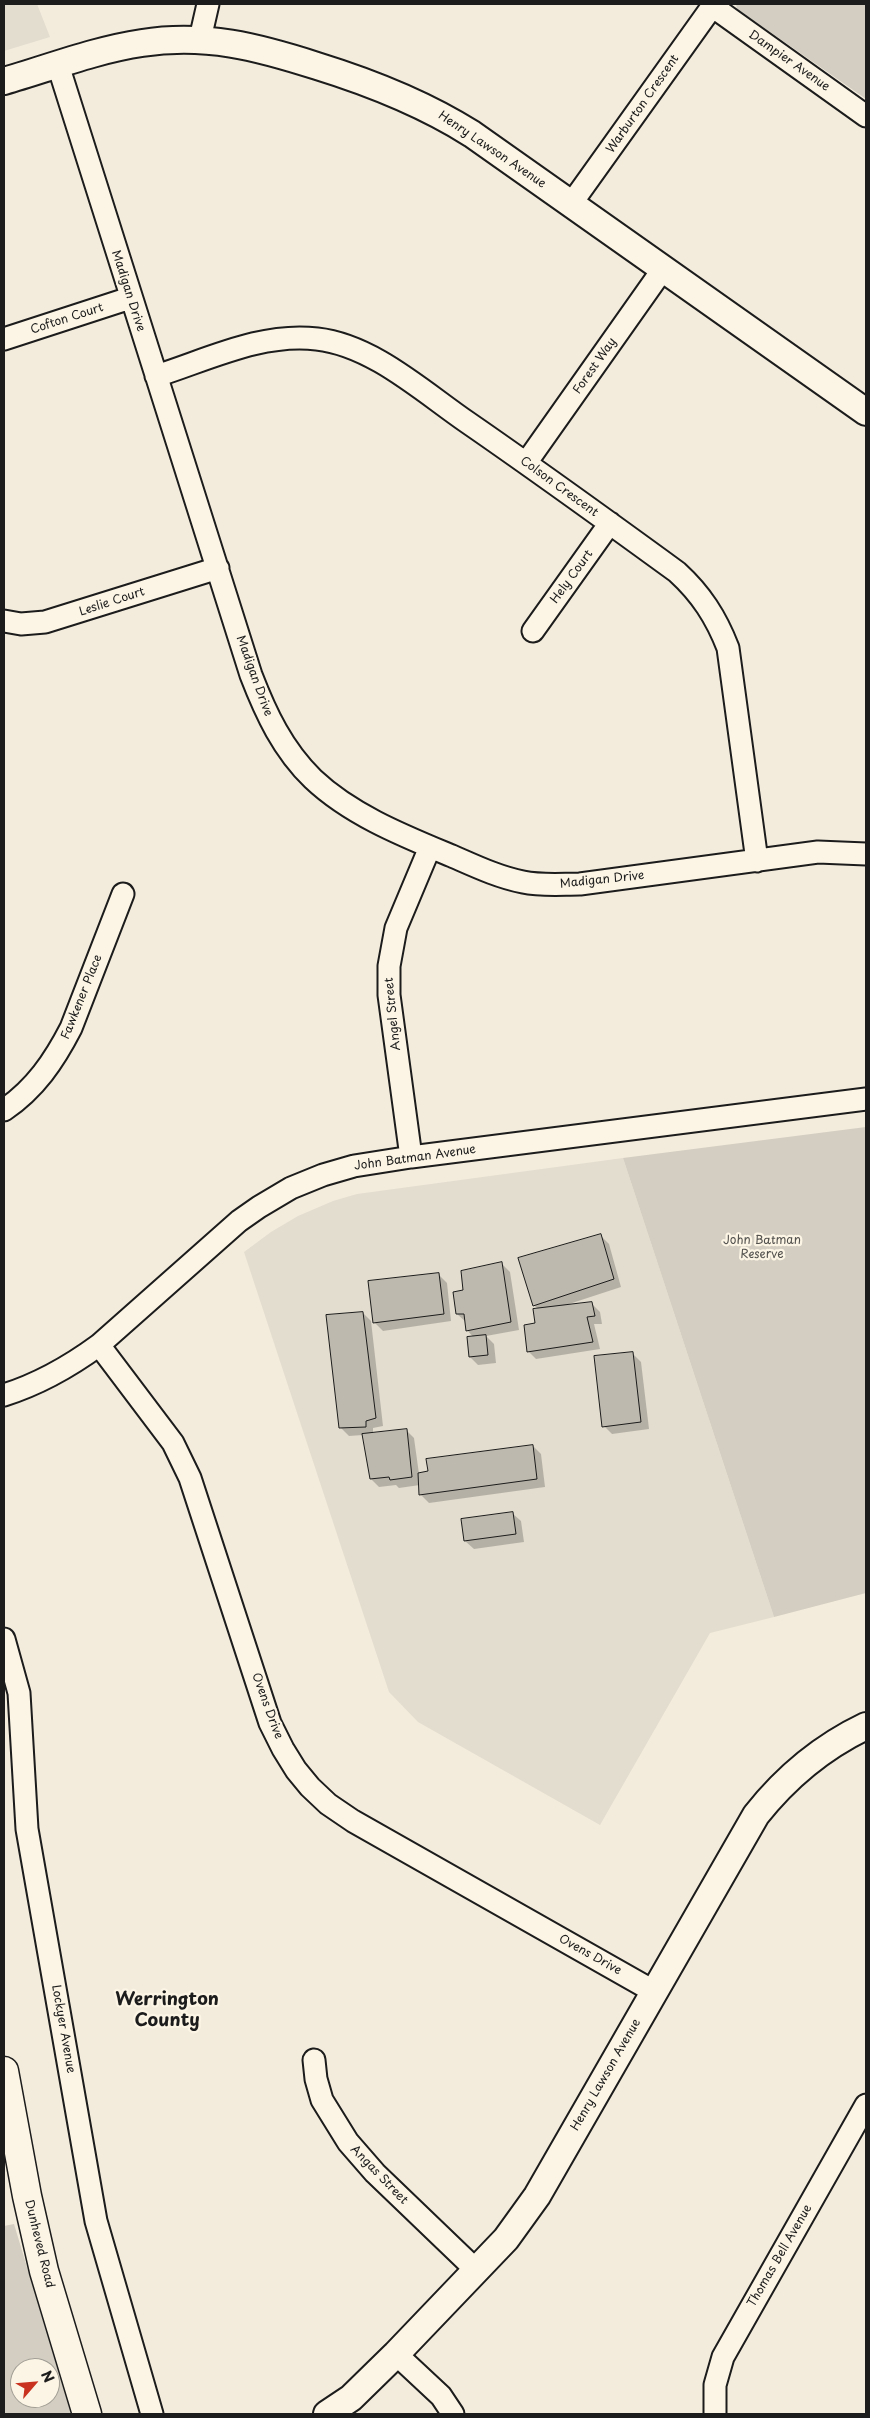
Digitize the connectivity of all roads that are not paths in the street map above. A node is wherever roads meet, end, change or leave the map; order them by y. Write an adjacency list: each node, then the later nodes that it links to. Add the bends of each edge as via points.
1 (208, 4): 3 (street)
2 (713, 5): 6 (street, Dampier Avenue); 7 (street, Warburton Crescent)
3 (200, 39): 4 (street, Henry Lawson Avenue, via 143,43); 7 (street, Henry Lawson Avenue, via 258,48 398,94 444,116)
4 (58, 65): 5 (street, Henry Lawson Avenue); 9 (street, Madigan Drive)
5 (4, 81)
6 (866, 116)
7 (572, 204): 8 (street, Henry Lawson Avenue)
8 (663, 269): 12 (street, Henry Lawson Avenue); 13 (street, Forest Way)
9 (130, 298): 10 (street, Cofton Court); 11 (street, Madigan Drive)
10 (4, 339)
11 (156, 376): 13 (street, Colson Crescent, via 274,339 334,341 375,358); 15 (street, Madigan Drive)
12 (866, 412)
13 (526, 463): 14 (street, Colson Crescent)
14 (610, 524): 17 (street, Hely Court); 20 (street, Colson Crescent, via 677,572 696,590 720,627 728,648 733,678)
15 (218, 568): 16 (street, Leslie Court, via 45,622 21,624); 18 (street, Madigan Drive, via 262,704 293,755 338,799)
16 (4, 621)
17 (533, 630)
18 (430, 847): 20 (street, Madigan Drive, via 497,875 542,885 580,884); 24 (street, Angel Street, via 396,928 389,966 389,996)
19 (866, 854): 20 (street, Madigan Drive, via 818,852)
20 (757, 861)
21 (123, 894): 23 (street, Fawkener Place, via 62,1046 42,1076)
22 (866, 1099): 24 (street, John Batman Avenue)
23 (4, 1110)
24 (411, 1157): 25 (street, John Batman Avenue, via 354,1166 323,1175 259,1206)
25 (99, 1345): 26 (street, John Batman Avenue, via 59,1372); 29 (street, Ovens Drive, via 180,1454 270,1722 296,1770 328,1804 353,1821)
26 (4, 1395)
27 (4, 1640): 36 (street, Lockyer Avenue, via 19,1693 26,1822 96,2221)
28 (866, 1726): 29 (street, Henry Lawson Avenue, via 813,1758 766,1803 742,1838)
29 (653, 1991): 33 (street, Henry Lawson Avenue, via 537,2196 506,2239)
30 (314, 2060): 33 (street, Angas Street, via 322,2100 348,2142 375,2173)
31 (4, 2071): 35 (main road, Dunheved Road, via 44,2271)
32 (866, 2105): 39 (street, Thomas Bell Avenue, via 723,2357 715,2385)
33 (476, 2270): 34 (street, Henry Lawson Avenue)
34 (396, 2354): 37 (street, Henry Lawson Avenue, via 351,2398); 38 (street, via 441,2396)
35 (87, 2414)
36 (152, 2414)
37 (327, 2414)
38 (453, 2414)
39 (715, 2414)

